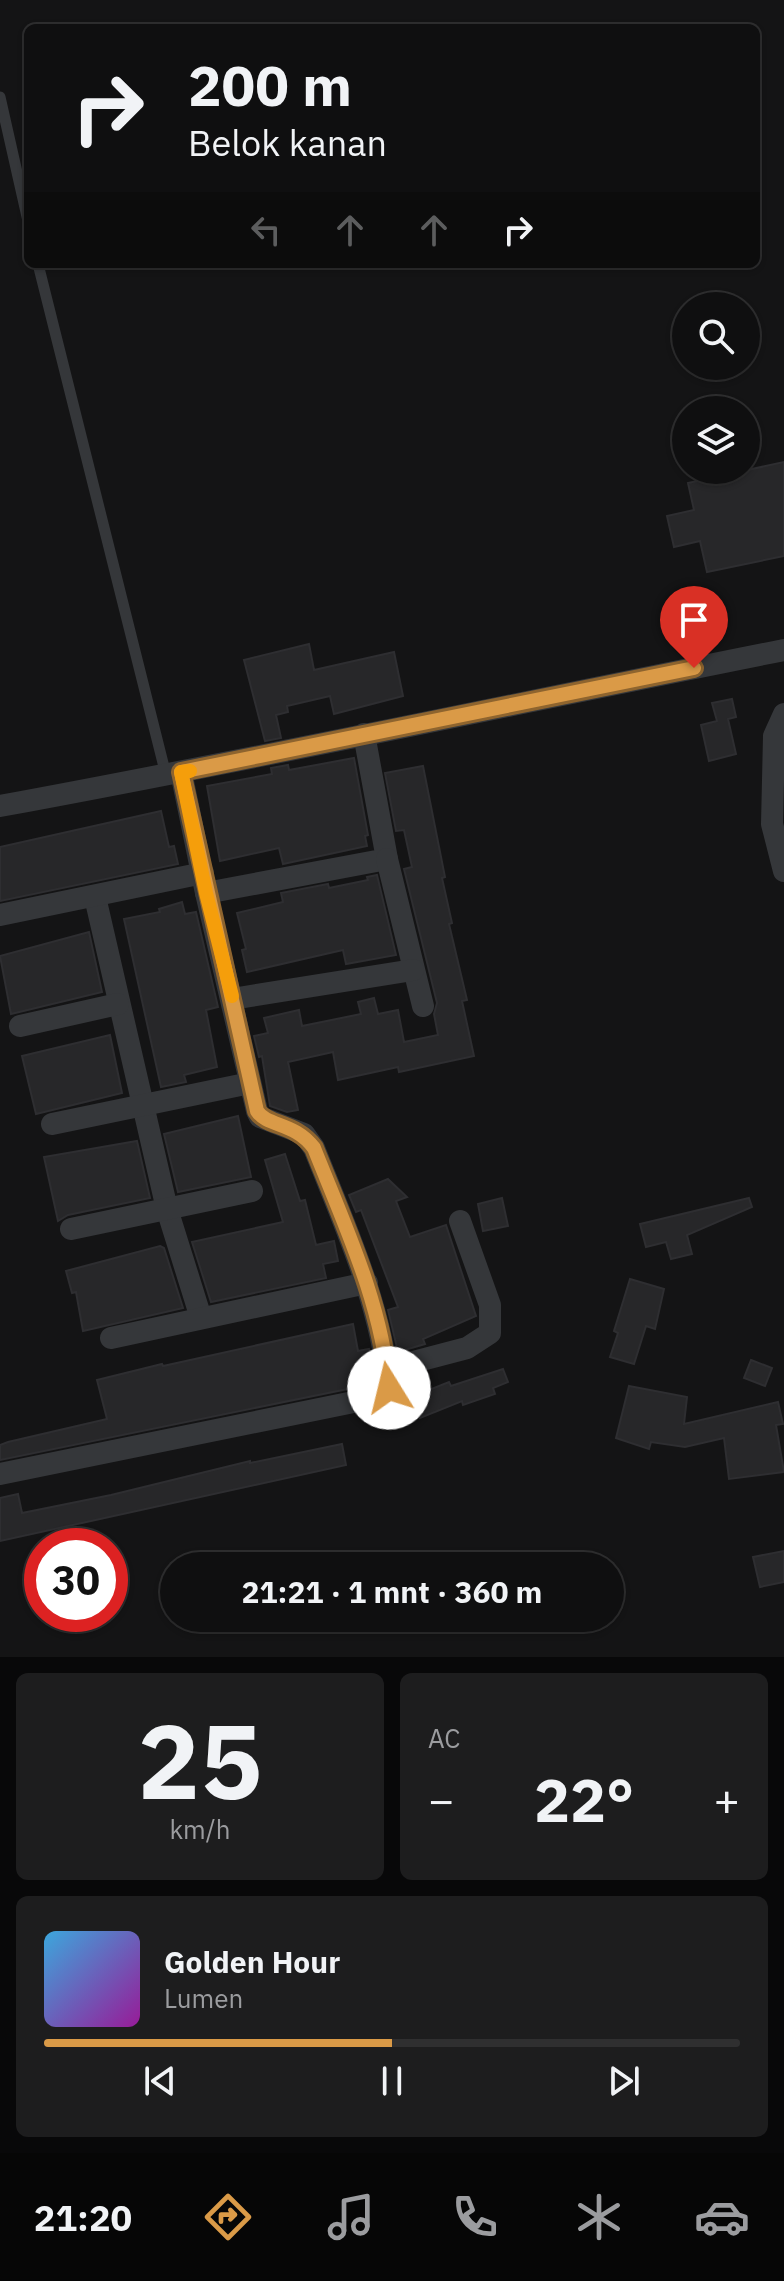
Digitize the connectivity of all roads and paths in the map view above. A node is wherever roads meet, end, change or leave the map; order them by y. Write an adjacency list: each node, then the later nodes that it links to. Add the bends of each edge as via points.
1 (0, 97): 2 (lane)
2 (24, 203)
3 (39, 268): 7 (lane)
4 (784, 650): 6 (street)
5 (784, 714): 10 (street, via 774,736 772,824)
6 (364, 734): 7 (street); 9 (street)
7 (174, 774): 8 (street); 11 (street)
8 (0, 806)
9 (387, 859): 11 (street); 14 (street)
10 (784, 871)
11 (204, 883): 12 (street); 15 (street)
12 (95, 897): 13 (street); 16 (street)
13 (0, 915)
14 (413, 970): 15 (street); 17 (street)
15 (232, 999): 19 (street)
16 (118, 1004): 18 (street); 20 (street)
17 (423, 1006)
18 (20, 1026)
19 (250, 1083): 20 (street); 26 (street, via 260,1117 304,1134 314,1148)
20 (142, 1104): 21 (street); 23 (street)
21 (52, 1124)
22 (252, 1191): 23 (street)
23 (167, 1209): 25 (street); 27 (street)
24 (460, 1221): 29 (street, via 490,1305 490,1333 467,1348)
25 (71, 1229)
26 (367, 1283): 27 (street); 29 (street)
27 (201, 1318): 28 (street)
28 (111, 1338)
29 (387, 1369): 30 (street, via 389,1388 378,1397)
30 (0, 1474)

